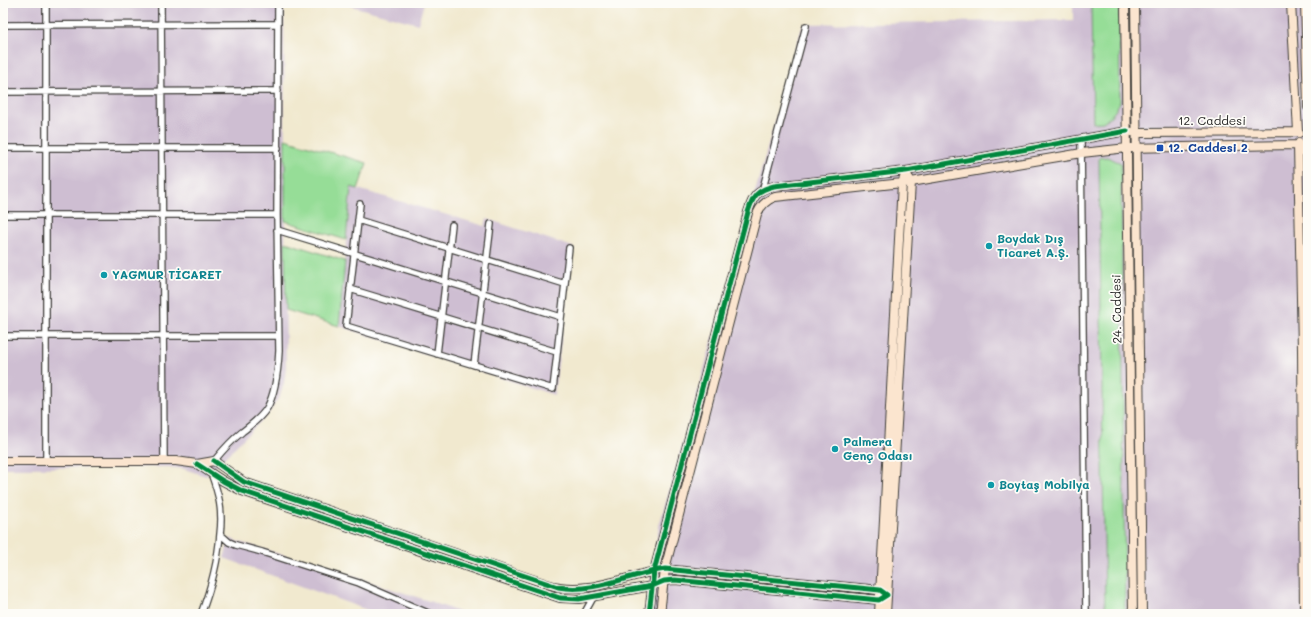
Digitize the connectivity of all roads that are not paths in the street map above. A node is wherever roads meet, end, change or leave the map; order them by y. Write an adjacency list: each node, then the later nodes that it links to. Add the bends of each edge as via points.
1 (46, 3): 9 (street)
2 (162, 3): 10 (street)
3 (278, 3): 11 (street)
4 (1125, 3): 18 (street, 24. Caddesi)
5 (1135, 3): 19 (street, 24. Caddesi)
6 (1291, 3): 20 (street)
7 (1305, 3): 17 (street)
8 (3, 24): 9 (street)
9 (46, 24): 10 (street); 16 (street)
10 (162, 24): 11 (street); 13 (street)
11 (278, 24): 14 (street)
12 (806, 26): 33 (street)
13 (162, 91): 14 (street); 16 (street); 25 (street)
14 (278, 91): 26 (street)
15 (3, 92): 16 (street)
16 (46, 92): 24 (street)
17 (1308, 107)
18 (1127, 132): 19 (street, 12. Caddesi); 21 (street, 12. Caddesi); 27 (street, 24. Caddesi)
19 (1136, 133): 20 (street, 12. Caddesi); 28 (street, 24. Caddesi)
20 (1302, 133): 22 (street, via 1297,137)
21 (1081, 141): 29 (street); 30 (street, 12. Caddesi)
22 (1304, 144): 28 (street, 12. Caddesi); 58 (street)
23 (3, 148): 24 (street)
24 (46, 148): 25 (street); 37 (street)
25 (162, 148): 26 (street); 38 (street)
26 (278, 148): 35 (street)
27 (1127, 148): 28 (street, 12. Caddesi); 29 (street, 12. Caddesi); 85 (street, 24. Caddesi)
28 (1137, 148): 86 (street, 24. Caddesi)
29 (1082, 153): 31 (street, 12. Caddesi); 84 (street)
30 (906, 172): 31 (street); 32 (street); 33 (street, 12. Caddesi)
31 (912, 182): 32 (street, 12. Caddesi); 74 (street)
32 (902, 183): 70 (street, 12. Caddesi, via 775,197 761,206); 74 (street)
33 (763, 188): 71 (street, via 754,196 751,203)
34 (360, 204): 39 (street)
35 (277, 214): 38 (street); 42 (street)
36 (3, 215): 37 (street)
37 (46, 215): 38 (street); 55 (street)
38 (163, 215): 56 (street)
39 (358, 220): 43 (street); 45 (street)
40 (491, 224): 46 (street)
41 (452, 225): 43 (street)
42 (277, 230): 45 (street); 57 (street)
43 (450, 248): 46 (street); 47 (street)
44 (570, 248): 48 (street)
45 (355, 254): 47 (street); 49 (street)
46 (486, 260): 48 (street); 50 (street)
47 (446, 281): 50 (street); 51 (street)
48 (565, 284): 52 (street)
49 (350, 289): 51 (street); 60 (street, via 346,326)
50 (482, 293): 52 (street); 53 (street)
51 (442, 316): 53 (street); 60 (street)
52 (562, 317): 59 (street)
53 (478, 328): 59 (street); 61 (street)
54 (3, 336): 55 (street)
55 (46, 336): 56 (street); 62 (street)
56 (163, 336): 57 (street); 65 (street)
57 (278, 336): 63 (street, via 277,372 268,405)
58 (1305, 350): 68 (street)
59 (557, 352): 61 (street, via 553,389)
60 (437, 354): 61 (street)
61 (474, 365)
62 (46, 460): 64 (street); 65 (street)
63 (214, 460): 66 (street); 71 (street, via 244,482 552,586 585,588)
64 (3, 461)
65 (164, 461): 66 (street)
66 (197, 464): 67 (street)
67 (211, 473): 69 (street, via 221,506); 75 (street, via 242,491 553,596 573,599)
68 (1306, 485): 87 (street)
69 (220, 534): 77 (street, via 216,566); 78 (street, via 236,545 359,583)
70 (666, 569): 71 (street); 72 (street, 12. Caddesi); 74 (street)
71 (654, 571): 73 (street)
72 (664, 581): 73 (street); 76 (street); 81 (street, 12. Caddesi)
73 (652, 586): 75 (street); 80 (street)
74 (884, 592): 76 (street); 83 (street)
75 (594, 596): 79 (street)
76 (879, 600): 82 (street)
77 (201, 614)
78 (430, 614)
79 (584, 614)
80 (649, 614)
81 (660, 614)
82 (879, 614)
83 (886, 614)
84 (1086, 614)
85 (1133, 614)
86 (1142, 614)
87 (1304, 614)

